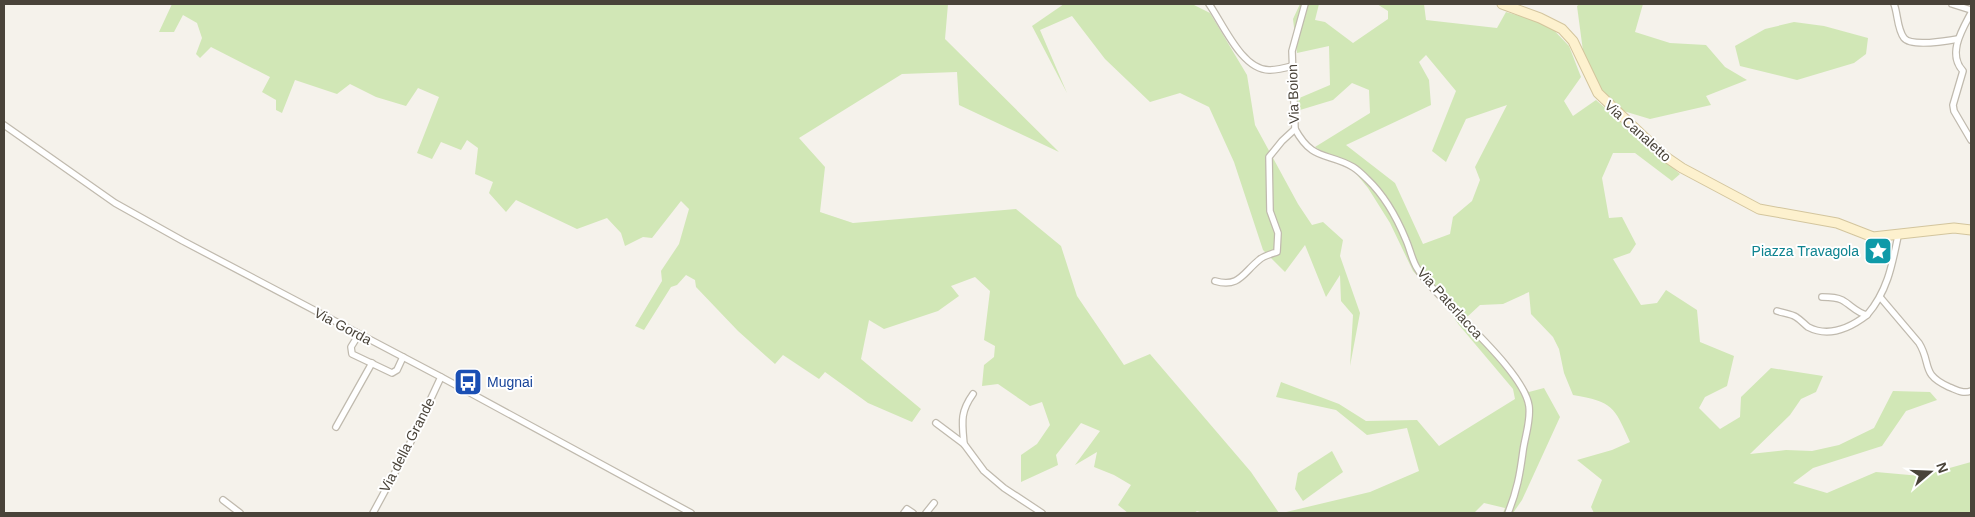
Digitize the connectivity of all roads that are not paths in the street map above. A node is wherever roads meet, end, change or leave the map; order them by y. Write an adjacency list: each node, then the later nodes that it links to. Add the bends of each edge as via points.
1 (1209, 4): 8 (street, via 1249,63 1269,70)
2 (1305, 4): 8 (street, Via Boion, via 1292,51)
3 (1502, 4): 13 (street, Via Canaletto, via 1562,29 1573,41 1598,93 1676,165 1759,209 1838,223 1874,237)
4 (1894, 4): 7 (street, via 1899,28 1909,42)
5 (1952, 4): 6 (street)
6 (1971, 12): 7 (street)
7 (1958, 39): 11 (street, via 1956,55 1964,71 1953,105)
8 (1292, 66): 10 (street, Via Boion)
9 (4, 125): 19 (street, Via Gorda, via 115,203)
10 (1295, 129): 14 (street, Via Boion, via 1269,157 1270,212 1278,232 1277,252 1260,258 1241,279 1225,284); 37 (street, Via Paterlacca, via 1311,150 1324,158 1354,167 1370,181 1400,224 1417,268 1496,353 1525,393 1529,404 1527,431 1521,472)
11 (1971, 140)
12 (1971, 230): 13 (street, Via Canaletto, via 1954,228)
13 (1898, 236): 16 (street, via 1891,271)
14 (1215, 281)
15 (1822, 297): 18 (street, via 1844,301)
16 (1880, 298): 18 (street); 23 (street, via 1919,343 1927,368 1936,381 1962,393)
17 (1777, 311): 18 (street, via 1796,316 1808,327 1831,332 1855,325)
18 (1866, 315)
19 (359, 334): 20 (street, Via Gorda); 21 (street, via 351,352)
20 (404, 357): 21 (street, via 392,373); 22 (street, Via Gorda)
21 (372, 363): 26 (street)
22 (441, 377): 31 (street, Via della Grande); 32 (street, Via Gorda)
23 (1971, 391)
24 (973, 394): 27 (street, via 964,406)
25 (936, 423): 27 (street)
26 (336, 428)
27 (964, 444): 36 (street, via 984,470 1004,488)
28 (223, 500): 30 (street)
29 (934, 503): 35 (street)
30 (240, 513)
31 (373, 513)
32 (691, 513)
33 (904, 513): 34 (street, via 907,509)
34 (913, 513)
35 (926, 513)
36 (1042, 513)
37 (1508, 513)

